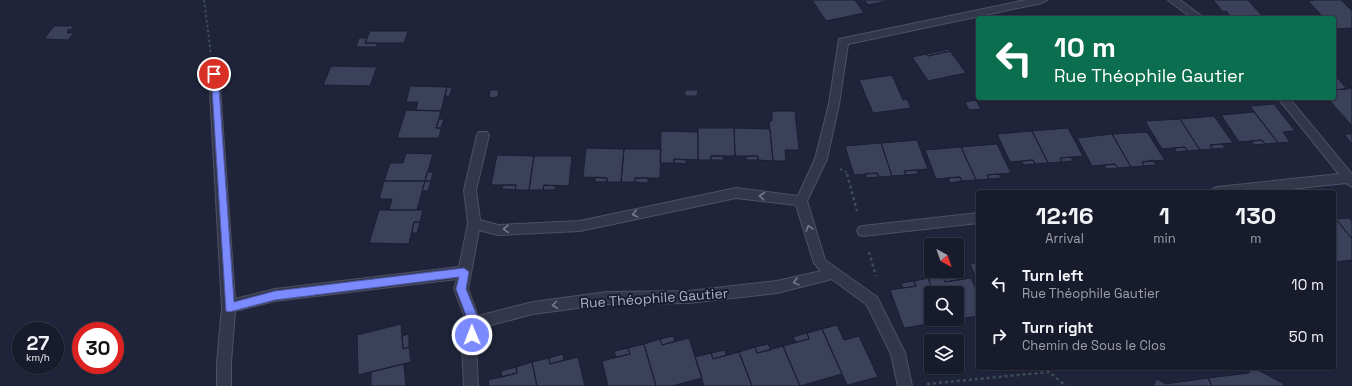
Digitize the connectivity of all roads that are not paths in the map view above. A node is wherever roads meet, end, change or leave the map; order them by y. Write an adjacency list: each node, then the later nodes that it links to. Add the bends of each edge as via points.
1 (1042, 0): 9 (street, via 843,41 834,104 820,159)
2 (1173, 0): 3 (street)
3 (1196, 16)
4 (214, 74): 15 (street)
5 (1285, 100): 7 (street)
6 (483, 135): 11 (street, via 470,190)
7 (1350, 180): 8 (street)
8 (1239, 190)
9 (801, 201): 11 (street, one-way to 11, via 736,193 580,226 498,230); 14 (street, one-way to 9, via 820,263)
10 (976, 218): 12 (street)
11 (474, 224): 13 (street)
12 (863, 231)
13 (464, 272): 15 (street, via 275,295); 16 (street, via 461,289)
14 (834, 273): 16 (street, Rue Théophile Gautier, one-way to 16, via 770,288 688,297 607,298 533,308); 19 (street, via 872,301 898,353)
15 (229, 307): 17 (street)
16 (474, 323): 18 (street, via 469,346)
17 (224, 386)
18 (471, 386)
19 (905, 386)

